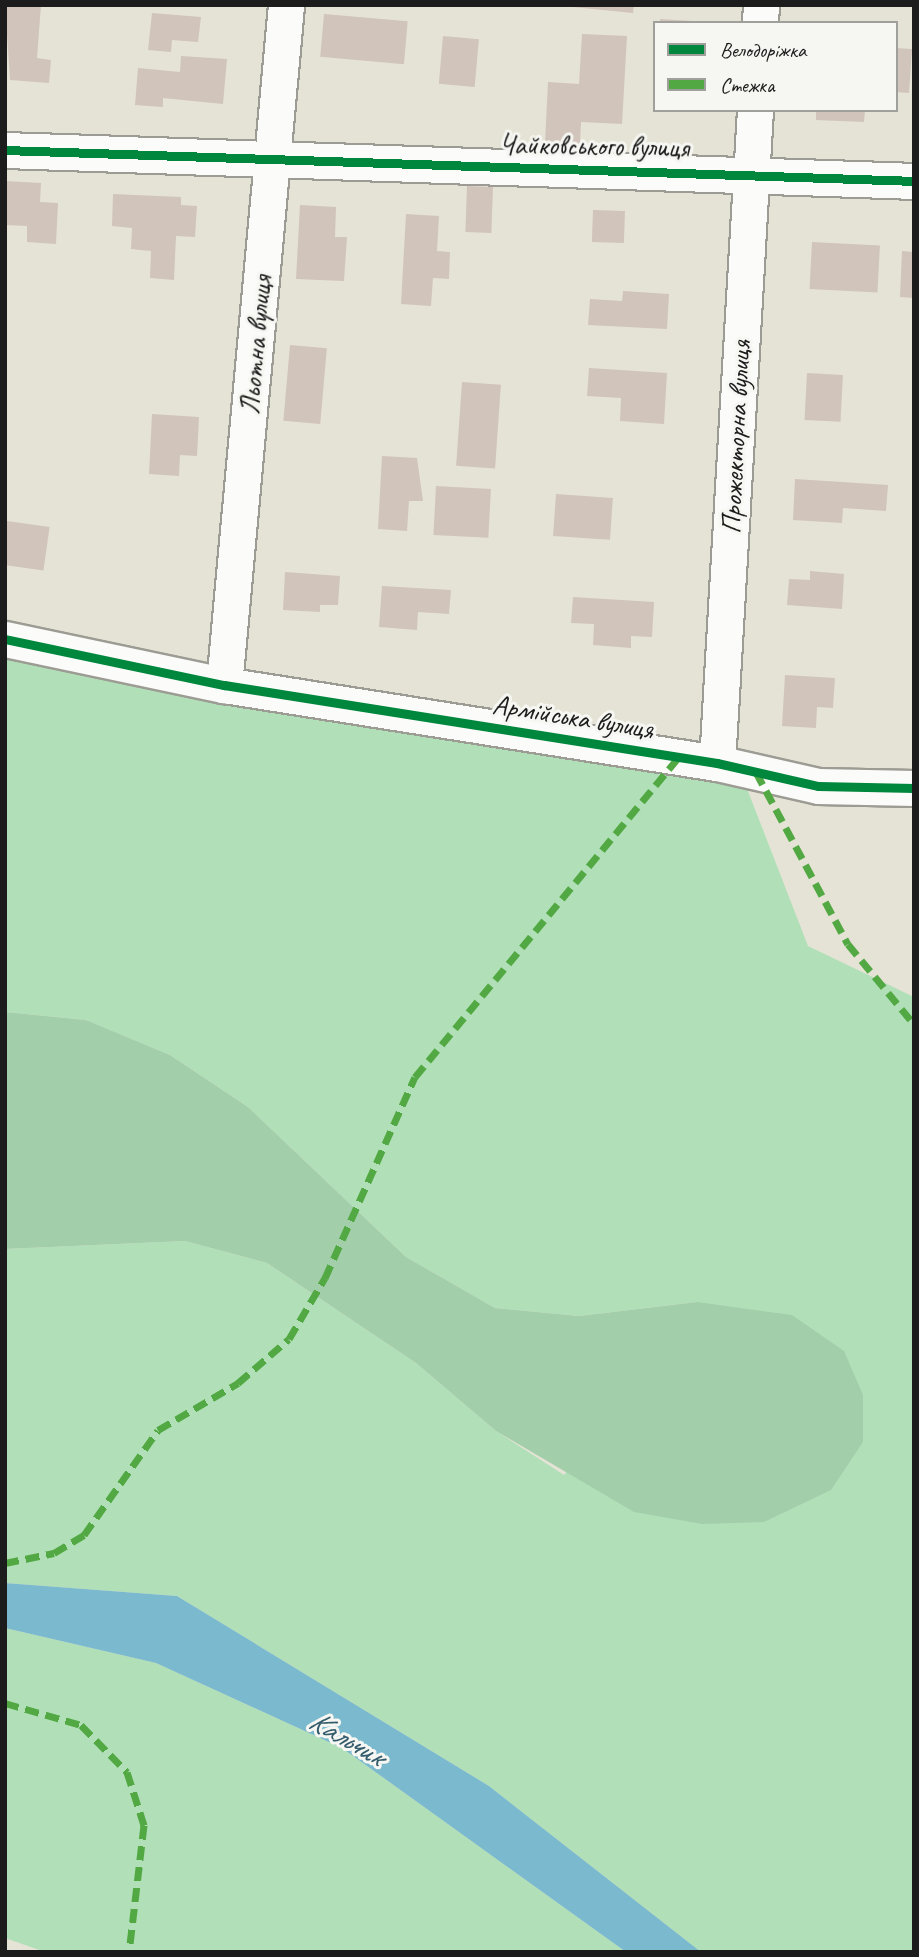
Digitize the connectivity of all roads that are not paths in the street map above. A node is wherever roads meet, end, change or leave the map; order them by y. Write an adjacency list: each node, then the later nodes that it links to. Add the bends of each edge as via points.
1 (286, 5): 4 (street, Льотна вулиця)
2 (755, 112): 5 (street, Прожекторна вулиця)
3 (5, 150): 4 (street, Чайковського вулиця)
4 (272, 164): 5 (street, Чайковського вулиця); 8 (street, Льотна вулиця)
5 (751, 171): 6 (street, Чайковського вулиця); 9 (street, Прожекторна вулиця)
6 (914, 181)
7 (5, 639): 8 (street, Армійська вулиця)
8 (224, 685): 9 (street, Армійська вулиця)
9 (717, 763): 10 (street, Армійська вулиця, via 818,786)
10 (914, 789)

